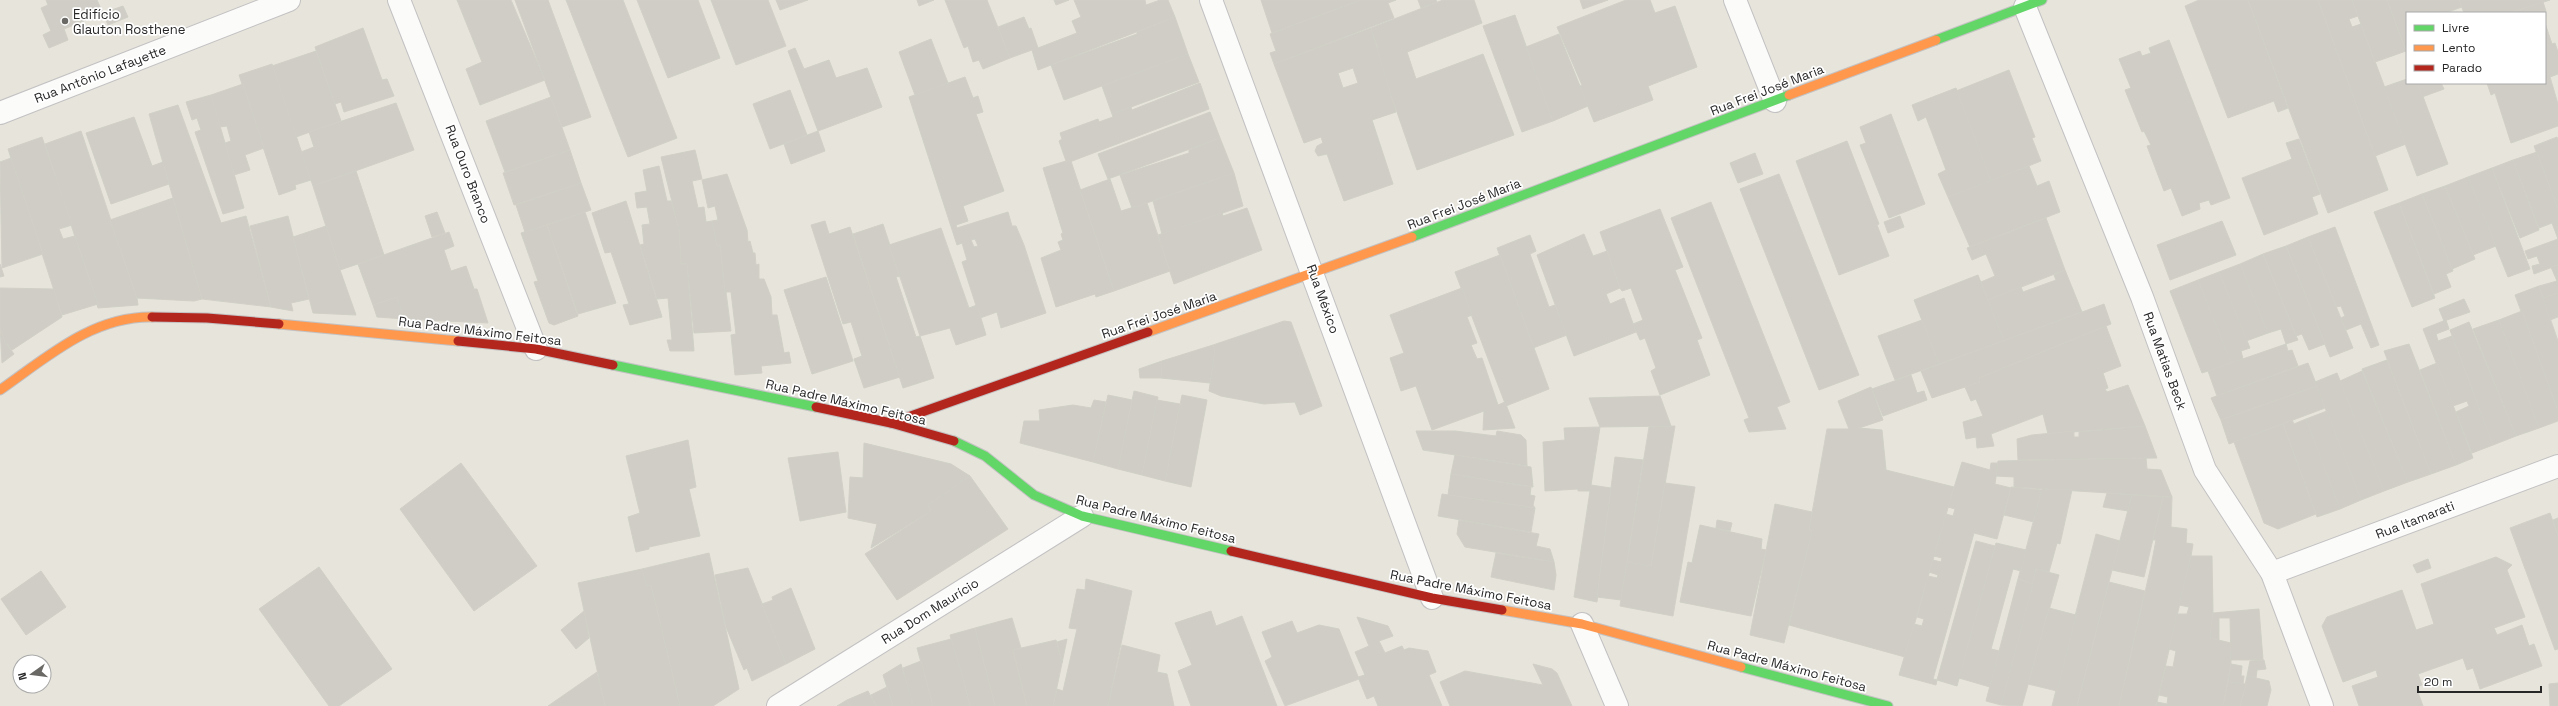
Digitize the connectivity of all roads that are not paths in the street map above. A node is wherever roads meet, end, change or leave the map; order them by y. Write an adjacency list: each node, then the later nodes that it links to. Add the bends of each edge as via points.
1 (289, 0): 7 (street, Rua Antônio Lafayette)
2 (399, 0): 9 (street, Rua Ouro Branco)
3 (1211, 0): 8 (street, Rua México)
4 (1735, 0): 6 (street)
5 (2033, 3): 6 (street, Rua Frei José Maria); 14 (street, Rua Matias Beck, via 2205,470)
6 (1775, 100): 8 (street, Rua Frei José Maria)
7 (0, 112)
8 (1314, 274): 11 (street, Rua Frei José Maria); 15 (street, Rua México)
9 (536, 349): 10 (street, Rua Padre Máximo Feitosa, via 348,329 207,318 144,317 107,323 72,339); 11 (street, Rua Padre Máximo Feitosa)
10 (0, 390)
11 (891, 423): 13 (street, Rua Padre Máximo Feitosa, via 951,440 985,456 1034,495)
12 (2558, 466): 14 (street, Rua Itamarati)
13 (1082, 516): 15 (street, Rua Padre Máximo Feitosa); 18 (street, Rua Dom Maurício)
14 (2272, 573): 20 (street, Rua Matias Beck)
15 (1432, 598): 16 (street, Rua Padre Máximo Feitosa)
16 (1582, 624): 17 (street, Rua Padre Máximo Feitosa); 19 (street)
17 (1874, 705)
18 (778, 706)
19 (1617, 706)
20 (2322, 706)

